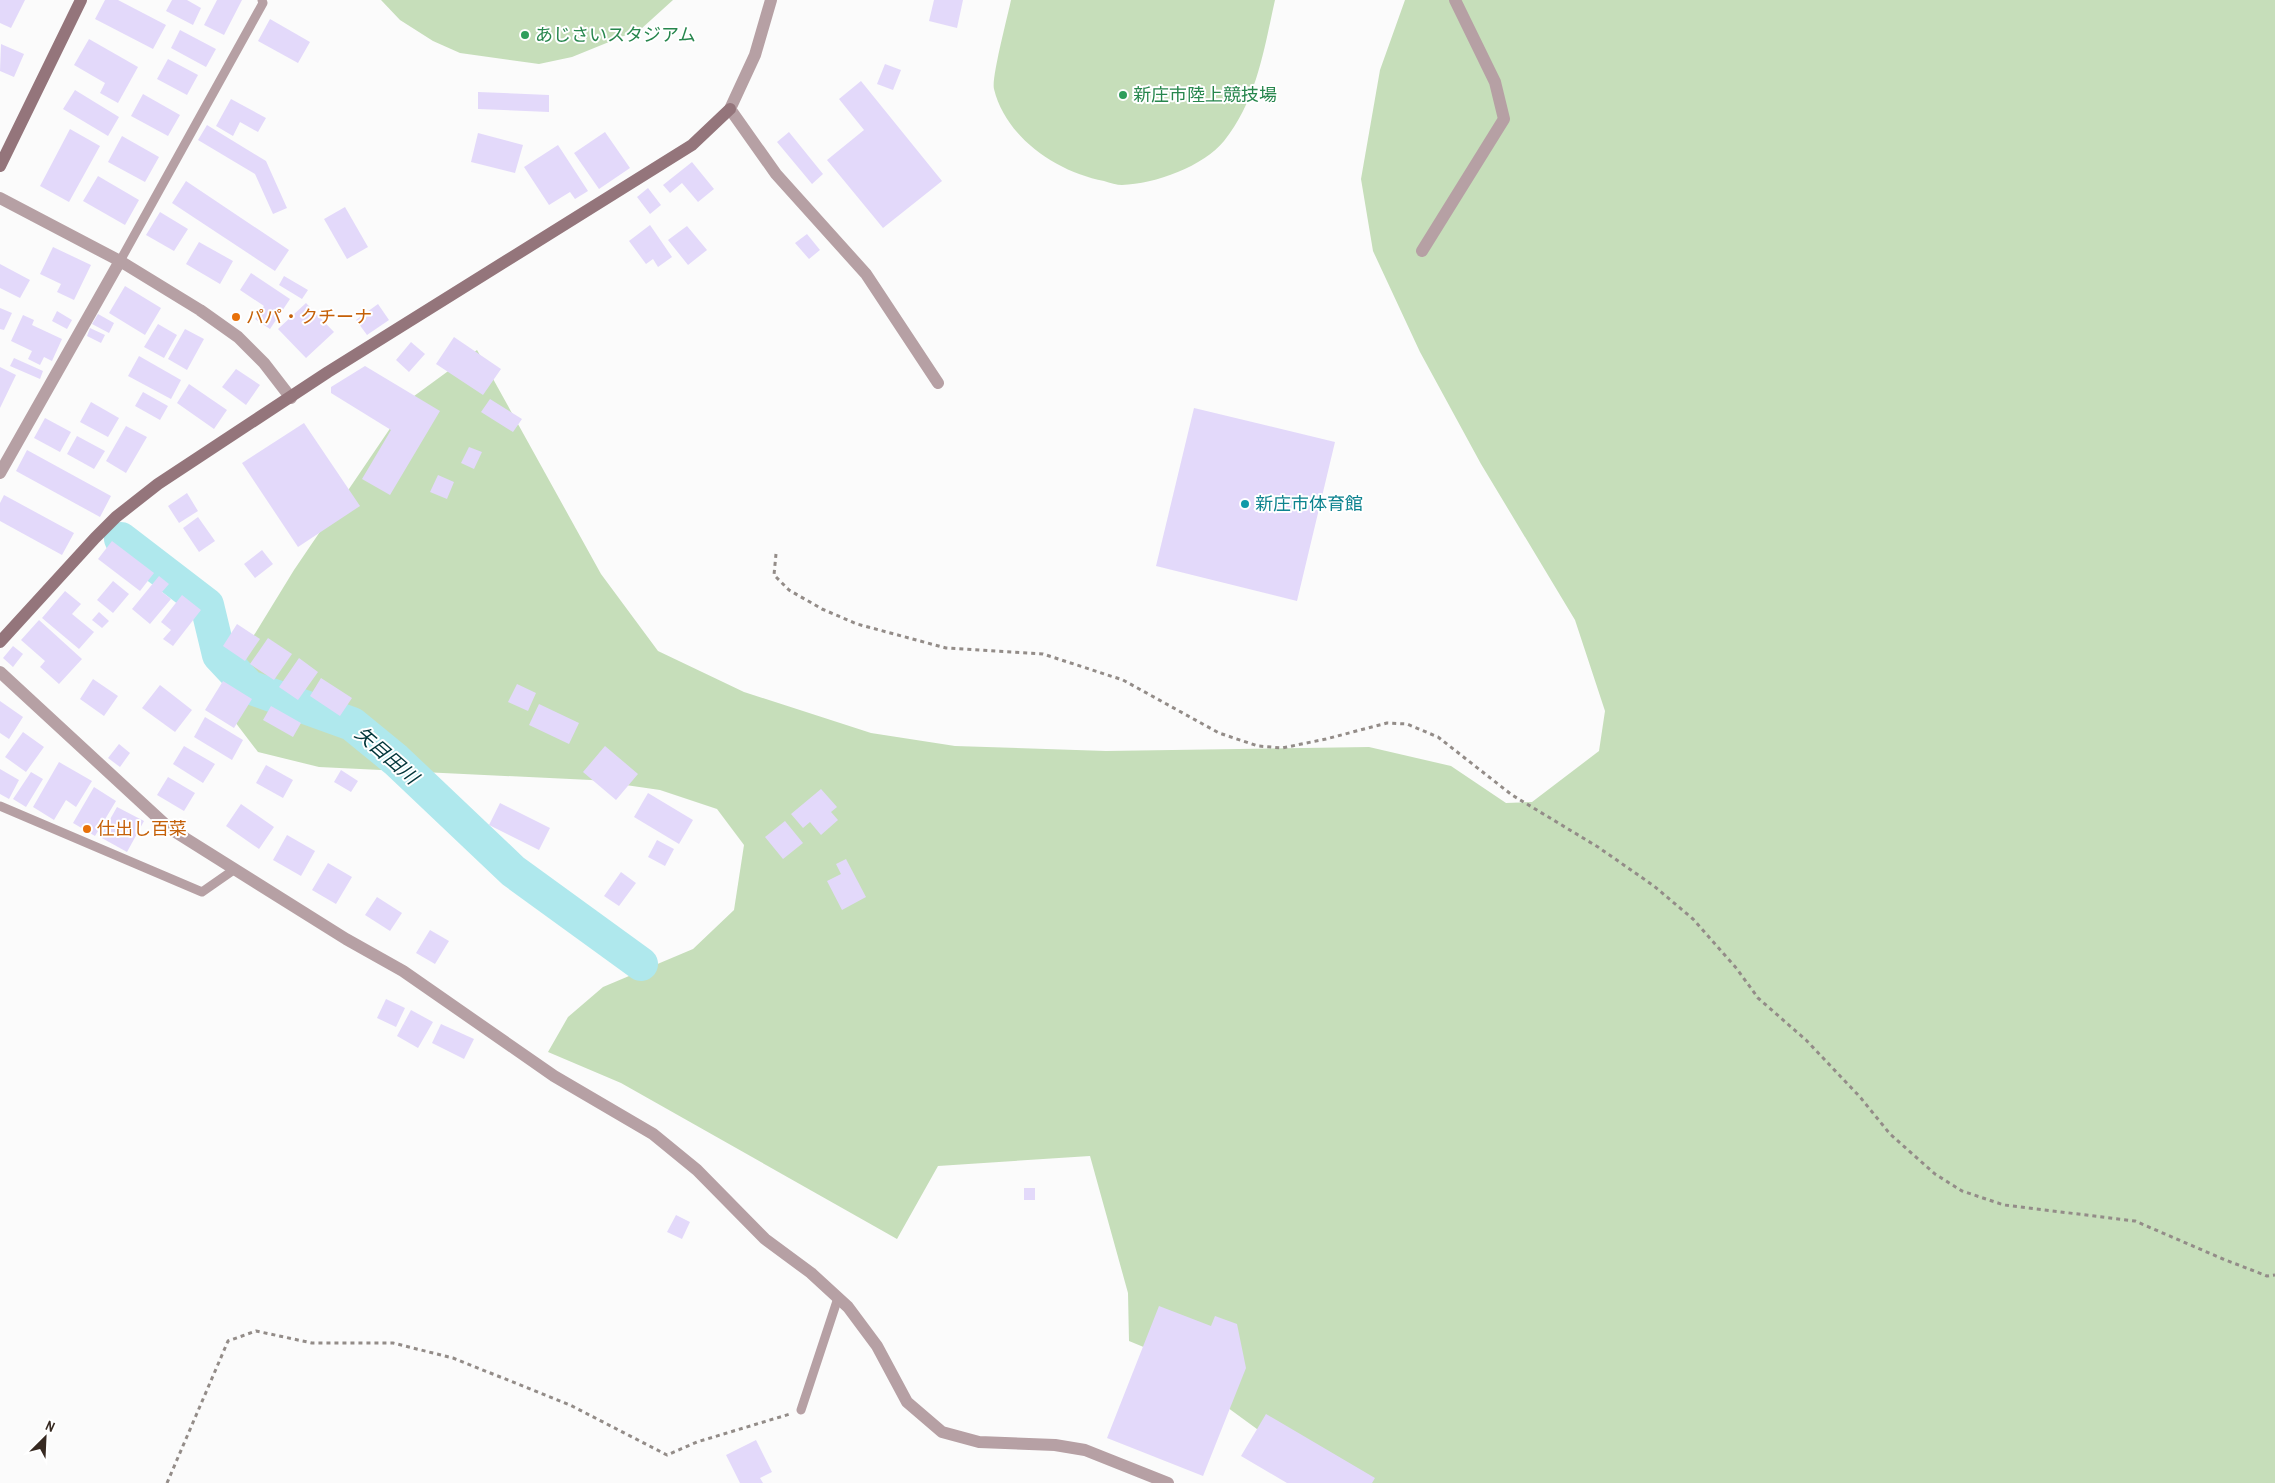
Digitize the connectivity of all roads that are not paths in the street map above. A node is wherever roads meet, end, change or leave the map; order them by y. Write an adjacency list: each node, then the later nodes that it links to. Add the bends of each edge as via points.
1 (81, 0): 6 (street)
2 (262, 0): 9 (lane, via 264,4)
3 (771, 0): 5 (street, via 755,55)
4 (1454, 0): 8 (street, via 1495,82 1504,119)
5 (730, 109): 10 (street, via 776,174 866,274); 11 (street, via 692,145)
6 (0, 166)
7 (0, 198): 9 (street)
8 (1422, 251)
9 (120, 261): 11 (street, via 238,337 264,363); 12 (street)
10 (938, 383)
11 (291, 398): 13 (street, via 166,479 116,517)
12 (0, 473)
13 (0, 642)
14 (0, 672): 16 (street, via 169,828)
15 (0, 806): 16 (lane, via 202,892)
16 (235, 869): 17 (street, via 403,971 554,1076 653,1134 697,1170 765,1239)
17 (838, 1298): 18 (lane); 19 (street, via 877,1346 907,1402 942,1432 979,1442 1055,1445 1085,1450)
18 (801, 1410)
19 (1168, 1483)

